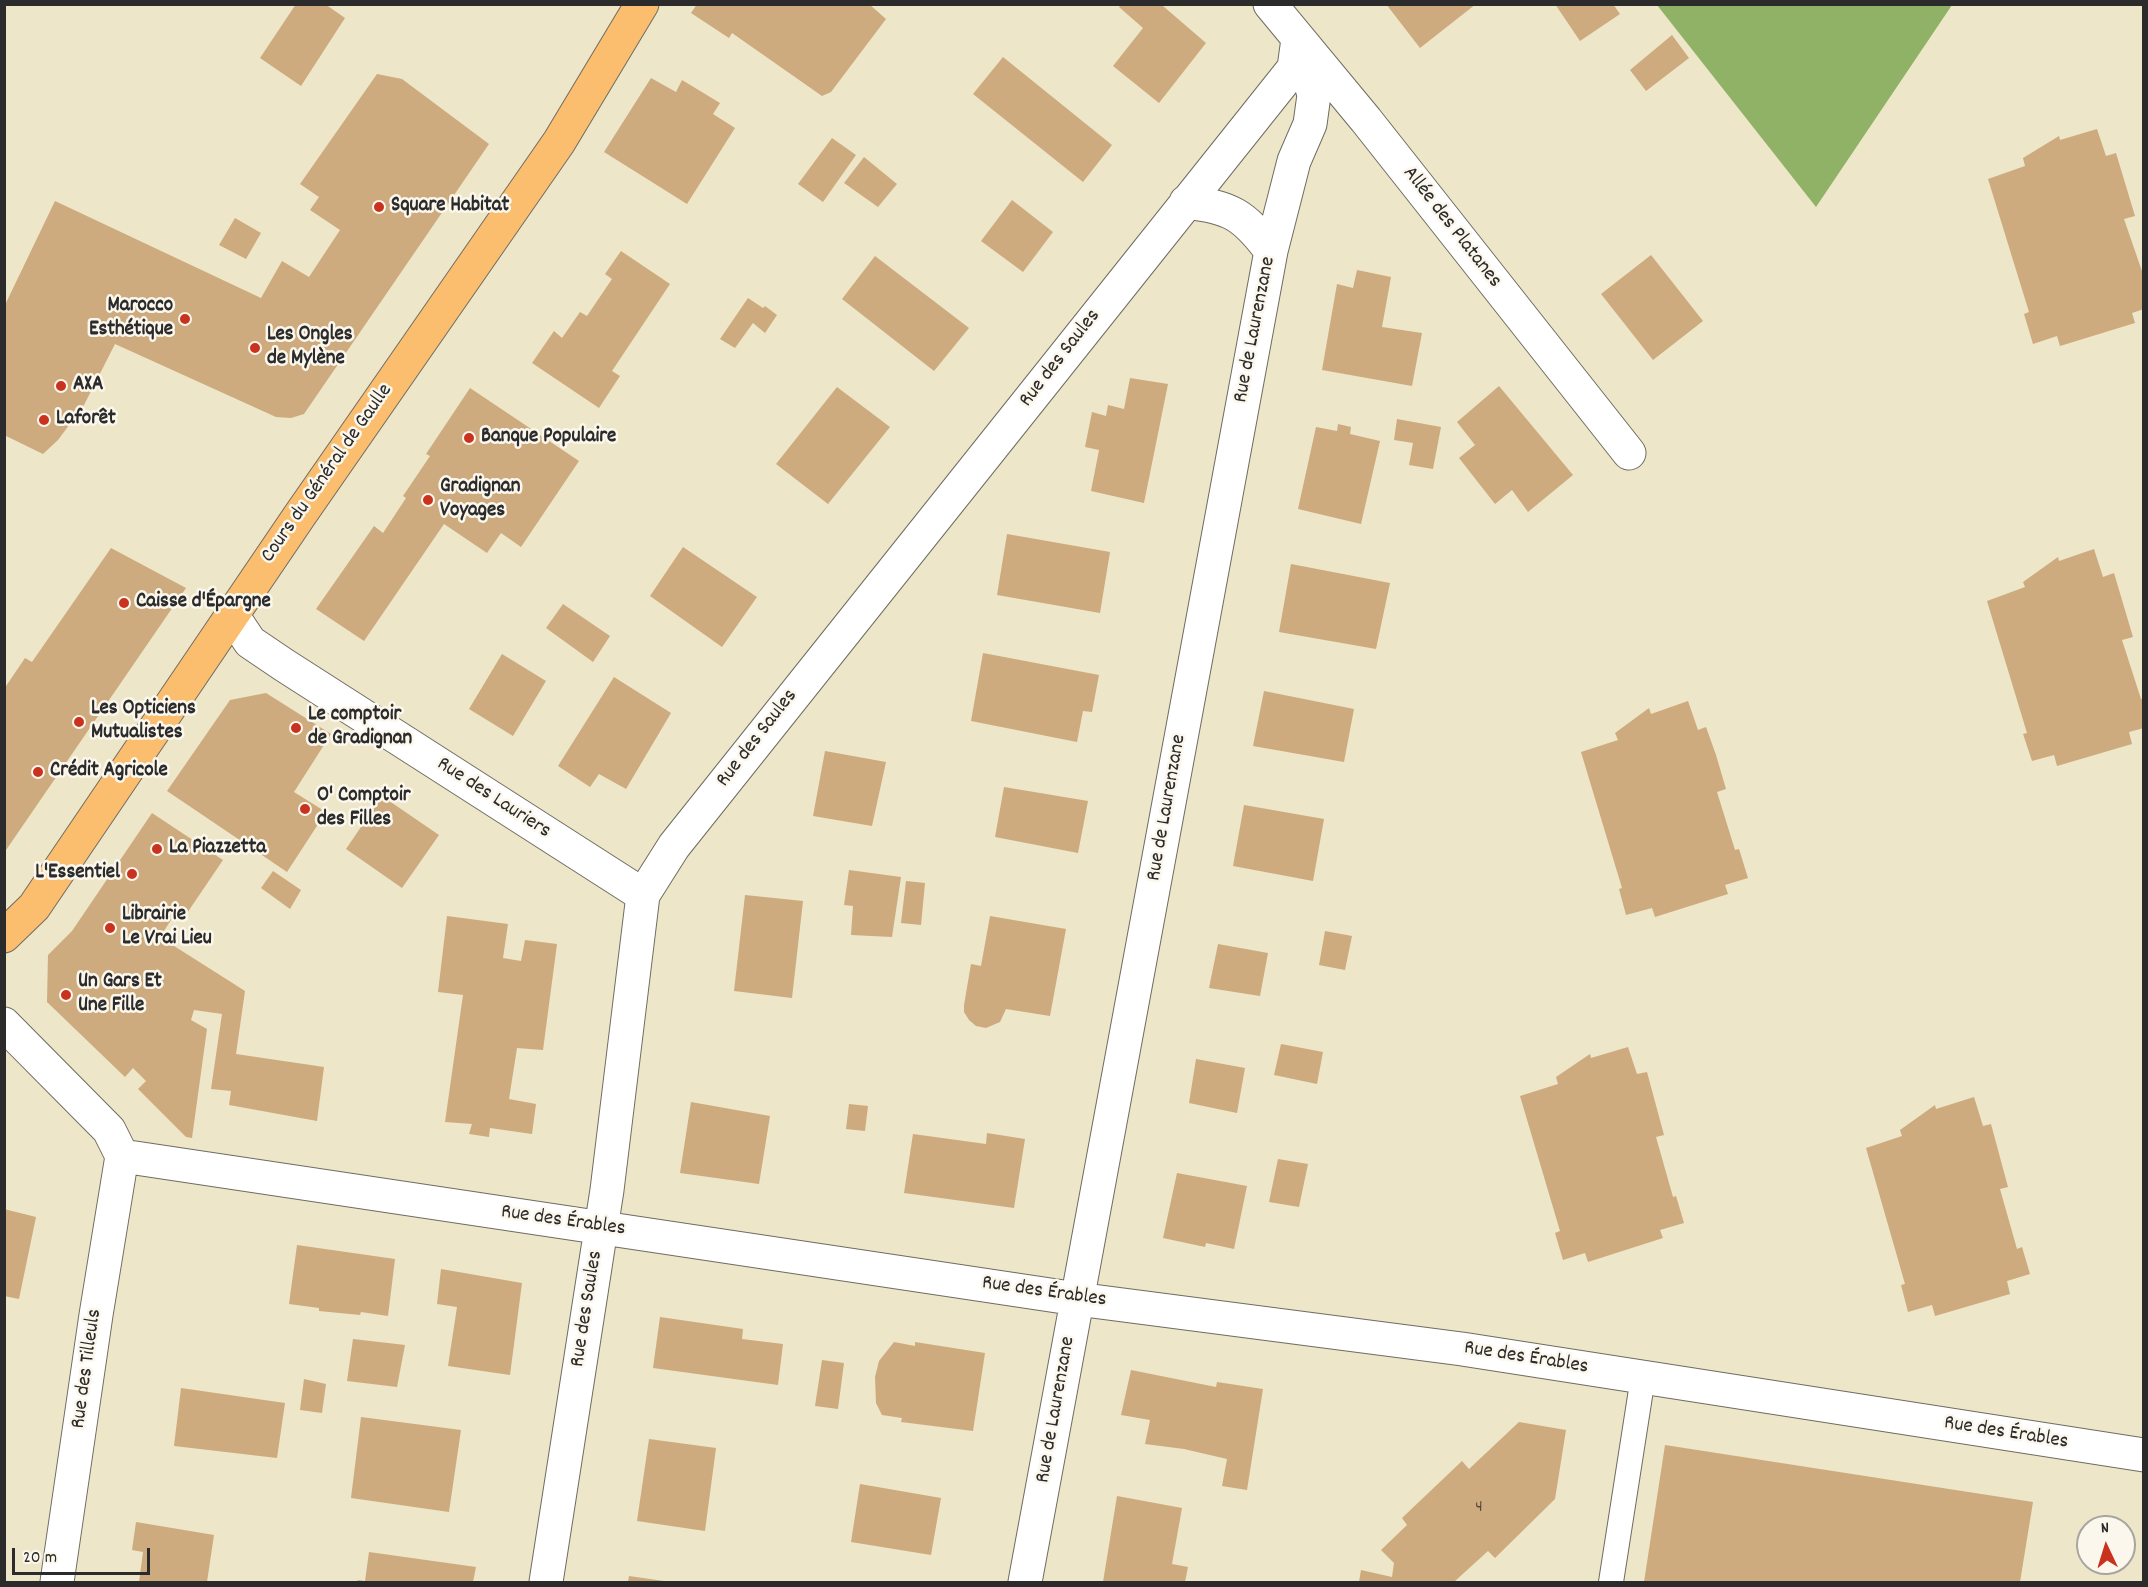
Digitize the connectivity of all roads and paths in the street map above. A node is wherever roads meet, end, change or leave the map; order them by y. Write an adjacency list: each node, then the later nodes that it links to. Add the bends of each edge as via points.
1 (642, 4): 7 (main road, Cours du Général de Gaulle, via 559,142)
2 (1270, 4): 3 (street, Allée des Platanes)
3 (1298, 39): 4 (street, Rue des Saules, via 1294,68); 5 (street, Rue de Laurenzane, via 1314,95 1310,124 1294,161); 6 (street, Allée des Platanes)
4 (1186, 202): 5 (street, via 1229,210 1254,229); 8 (street, Rue des Saules, via 674,846)
5 (1271, 251): 13 (street, Rue de Laurenzane)
6 (1629, 453)
7 (232, 615): 8 (street, Rue des Lauriers, via 250,642); 9 (main road, Cours du Général de Gaulle, via 34,907)
8 (643, 895): 12 (street, Rue des Saules)
9 (4, 936)
10 (4, 1024): 11 (street, via 109,1130)
11 (122, 1156): 12 (street, Rue des Érables); 16 (street, Rue des Tilleuls)
12 (600, 1227): 13 (street, Rue des Érables); 17 (street, Rue des Saules)
13 (1077, 1299): 14 (street, Rue des Érables, via 1462,1349); 18 (street, Rue de Laurenzane)
14 (1643, 1377): 15 (street, Rue des Érables); 19 (lane)
15 (2144, 1455)
16 (57, 1582)
17 (546, 1582)
18 (1025, 1582)
19 (1611, 1582)

